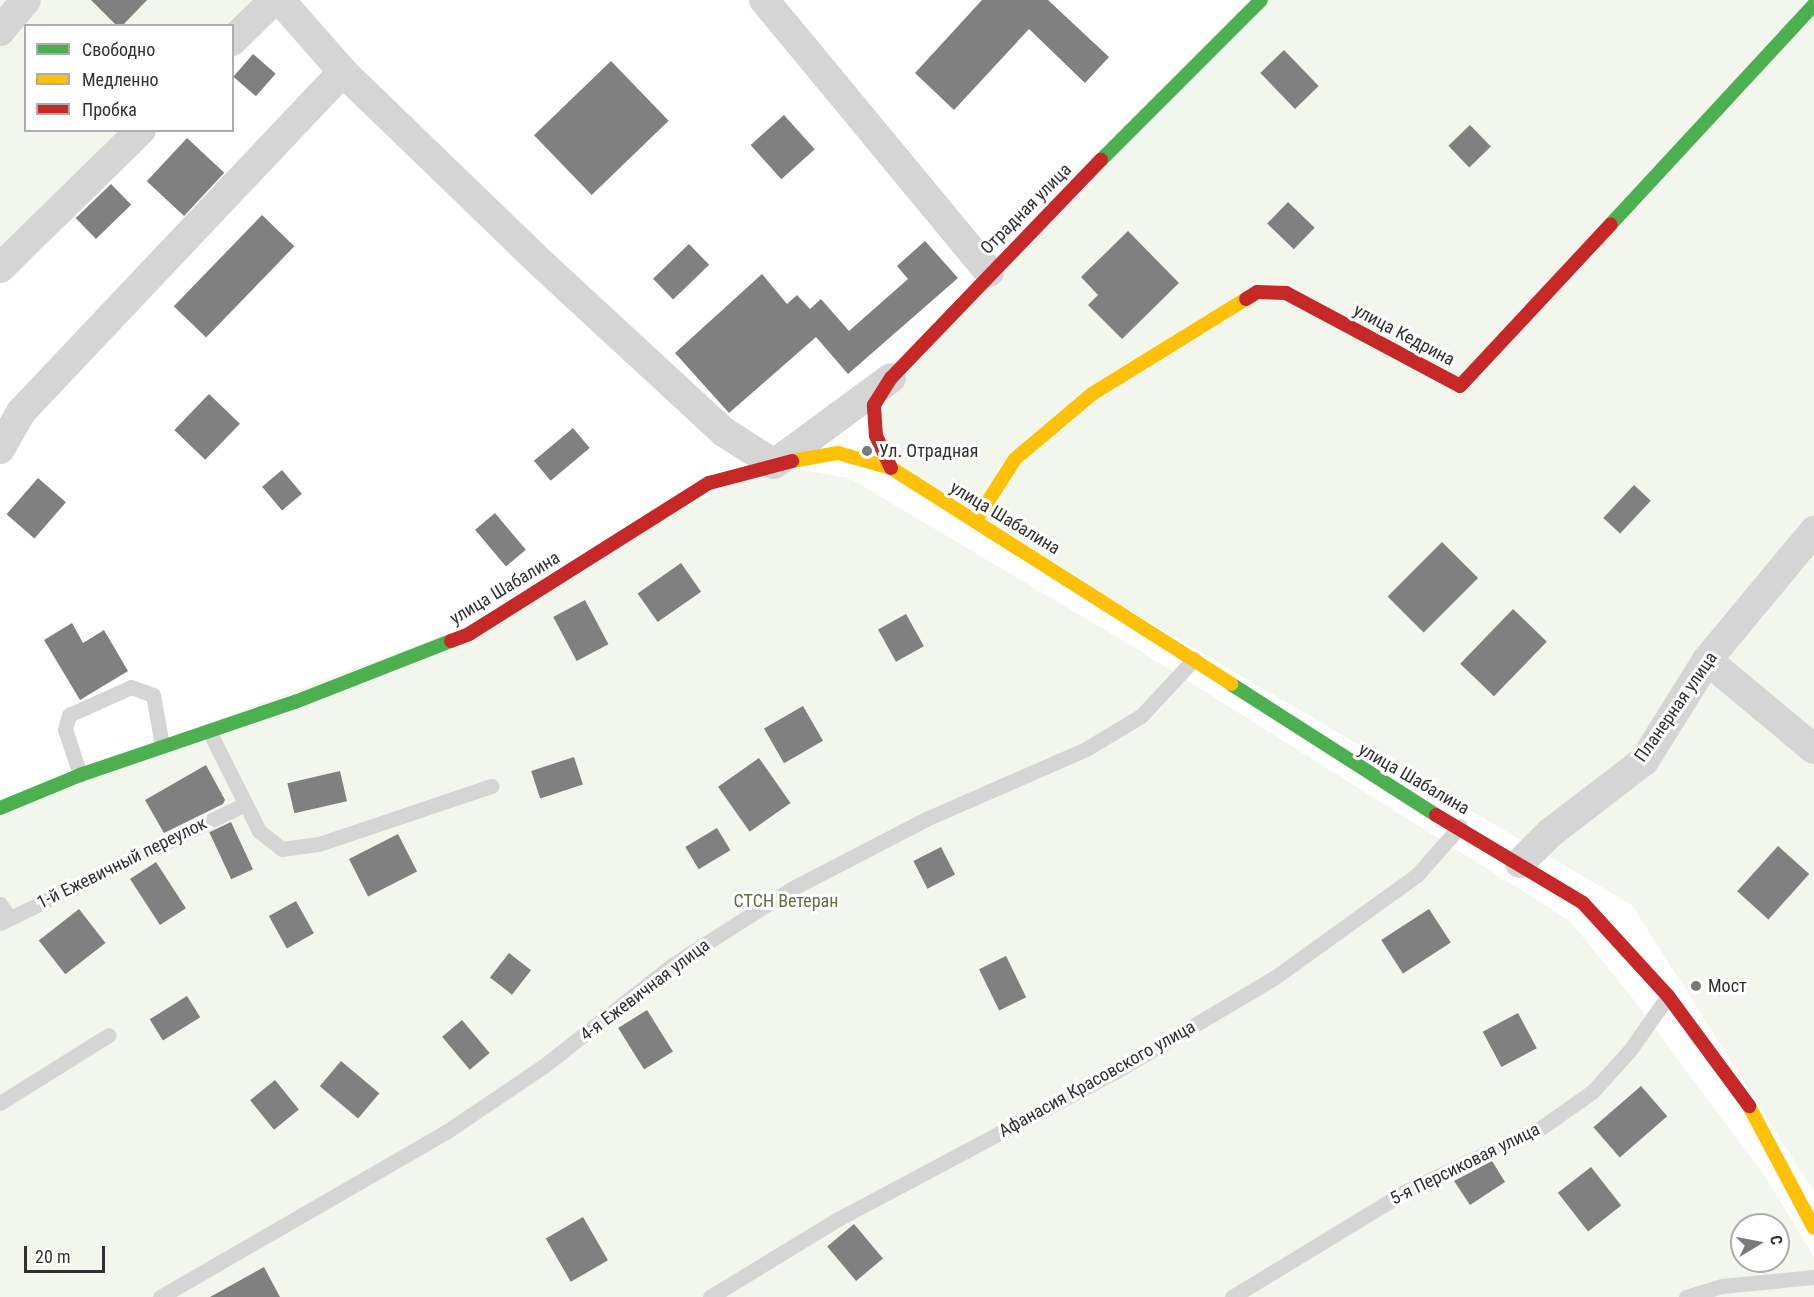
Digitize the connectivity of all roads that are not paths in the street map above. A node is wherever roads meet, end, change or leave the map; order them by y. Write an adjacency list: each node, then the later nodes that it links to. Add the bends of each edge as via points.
1 (27, 0): 7 (street)
2 (274, 0): 8 (street)
3 (280, 0): 9 (street)
4 (764, 0): 12 (street)
5 (1261, 0): 12 (street, Отрадная улица)
6 (1814, 5): 17 (street, улица Кедрина, via 1460,386 1286,292 1257,292 1092,394 1015,459)
7 (0, 31)
8 (234, 39)
9 (343, 72): 14 (street, via 21,412); 15 (street, via 724,432)
10 (139, 132): 11 (street)
11 (0, 268)
12 (989, 272): 13 (street, Отрадная улица)
13 (891, 378): 15 (street); 16 (street, Отрадная улица, via 874,405 876,436)
14 (0, 449)
15 (774, 464): 16 (street, улица Шабалина, via 838,453); 21 (street, улица Шабалина, via 709,483 469,633)
16 (891, 468): 17 (street, улица Шабалина)
17 (976, 520): 19 (street, улица Шабалина)
18 (1814, 531): 20 (street, Планерная улица)
19 (1194, 659): 28 (street, улица Шабалина, via 1342,758); 37 (lane, 4-я Ежевичная улица, via 1141,716 1086,749 926,819 793,888 672,965 545,1065 446,1132)
20 (1707, 660): 23 (street); 29 (street, Планерная улица, via 1644,761 1550,833)
21 (209, 731): 22 (street, улица Шабалина); 26 (lane)
22 (162, 745): 24 (street, улица Шабалина); 24 (lane, via 153,695 131,687 69,715 65,729)
23 (1814, 749)
24 (80, 775): 27 (street, улица Шабалина)
25 (491, 786): 26 (lane, via 319,844 282,849 259,831)
26 (245, 804): 31 (lane, 1-й Ежевичный переулок)
27 (0, 808)
28 (1460, 826): 29 (street, улица Шабалина); 38 (lane, Афанасия Красовского улица, via 1417,874 1274,978 1114,1072 838,1219)
29 (1520, 863): 32 (street, улица Шабалина, via 1583,903)
30 (0, 904): 31 (lane)
31 (4, 920)
32 (1668, 996): 35 (street, улица Шабалина, via 1748,1103); 39 (lane, 5-я Персиковая улица, via 1592,1092 1542,1126 1406,1191)
33 (109, 1035): 34 (lane)
34 (0, 1103)
35 (1814, 1228)
36 (1814, 1277): 40 (lane, via 1722,1286)
37 (160, 1297)
38 (710, 1297)
39 (1232, 1297)
40 (1686, 1297)

